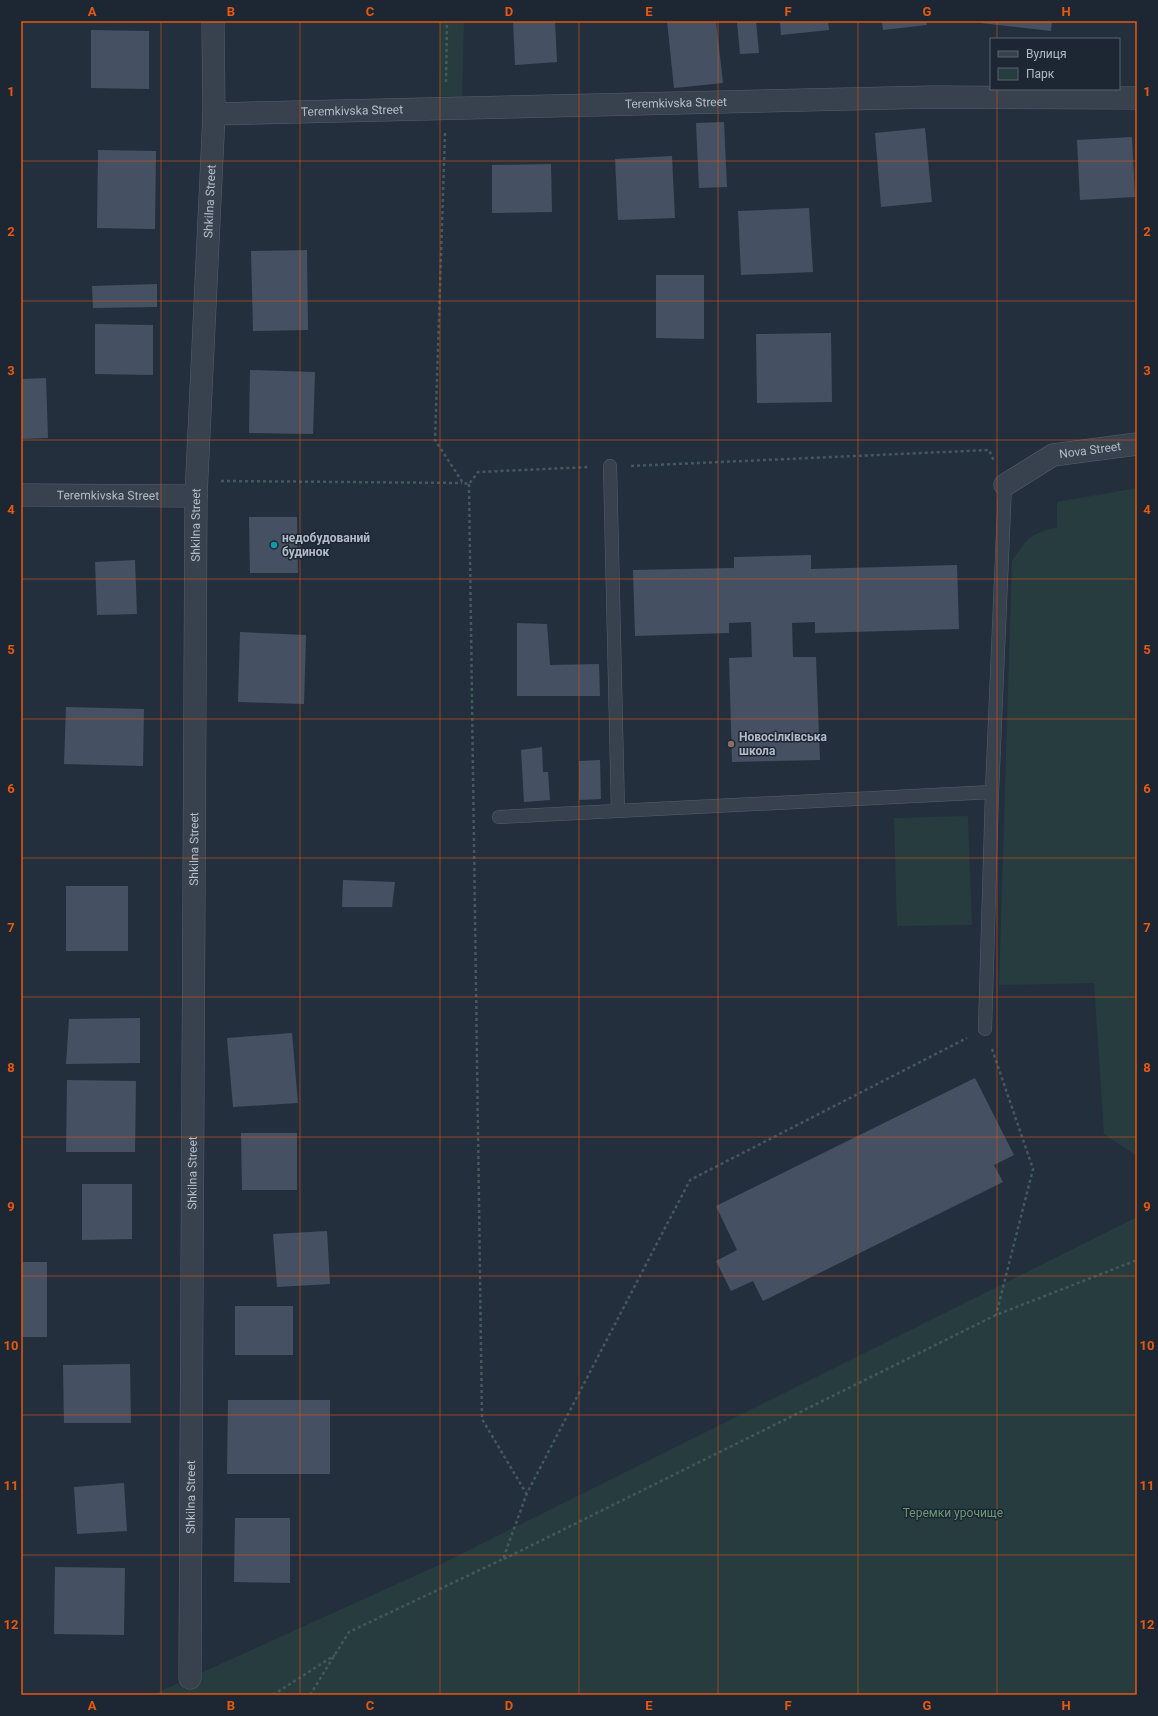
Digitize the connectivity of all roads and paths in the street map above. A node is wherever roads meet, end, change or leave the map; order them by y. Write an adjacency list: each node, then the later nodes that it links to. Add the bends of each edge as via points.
1 (214, 21): 5 (street, Shkilna Street)
2 (447, 21): 4 (path)
3 (1137, 98): 4 (street, Teremkivska Street, via 933,97)
4 (446, 109): 5 (street, Teremkivska Street); 8 (path, via 436,440)
5 (214, 114): 12 (street, Shkilna Street)
6 (1137, 444): 10 (street, Nova Street, via 1053,455)
7 (610, 466): 9 (path, via 478,472); 10 (path, via 989,450); 14 (lane)
8 (463, 483): 9 (path); 12 (path, via 221,481)
9 (469, 484): 19 (path, via 482,1419)
10 (1005, 486): 13 (lane)
11 (21, 495): 12 (street, Teremkivska Street)
12 (196, 496): 22 (street, Shkilna Street)
13 (992, 792): 14 (lane); 16 (lane)
14 (618, 811): 15 (lane)
15 (499, 817)
16 (985, 1029): 18 (path, via 1033,1169); 19 (path, via 690,1180)
17 (1137, 1260): 18 (path)
18 (996, 1315): 20 (path)
19 (527, 1493): 20 (path)
20 (504, 1559): 21 (path, via 350,1632)
21 (335, 1654): 23 (path); 24 (path)
22 (190, 1678)
23 (273, 1695)
24 (310, 1695)

